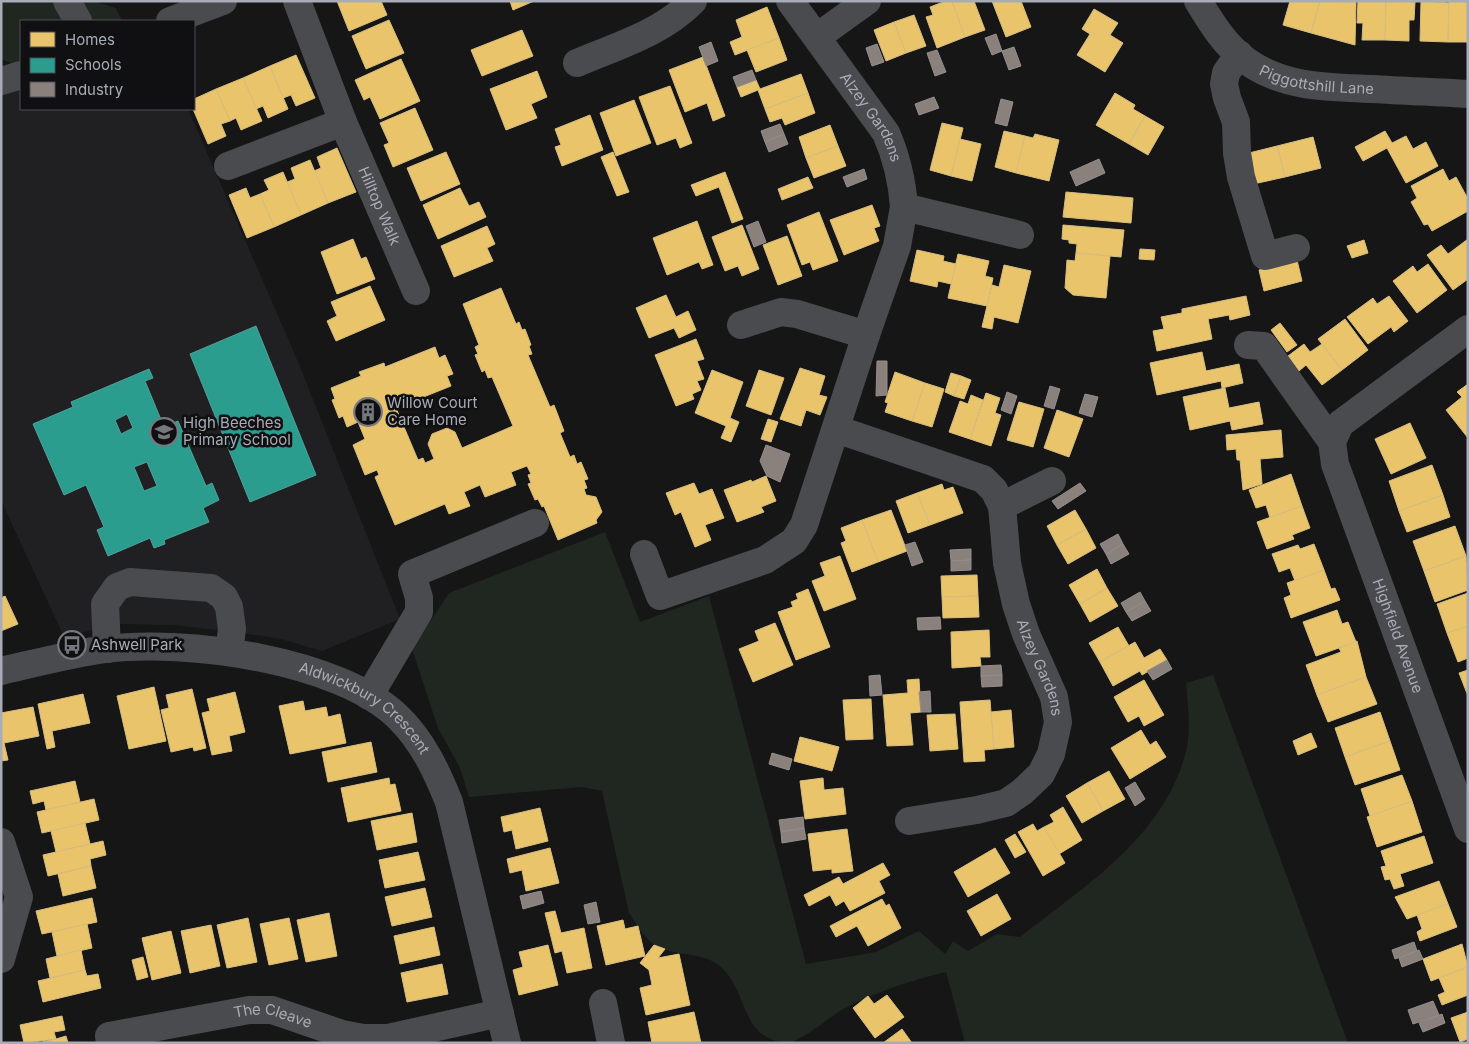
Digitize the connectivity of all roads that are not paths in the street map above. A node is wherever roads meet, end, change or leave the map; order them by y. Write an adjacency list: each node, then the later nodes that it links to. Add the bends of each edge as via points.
1 (67, 1): 8 (street)
2 (223, 1): 9 (street)
3 (297, 1): 16 (street, Hilltop Walk)
4 (693, 1): 12 (street, via 663,26)
5 (790, 1): 10 (street, Alzey Gardens)
6 (867, 1): 10 (street)
7 (1198, 1): 11 (street, Piggottshill Lane, via 1213,26)
8 (77, 20)
9 (173, 20)
10 (817, 37): 18 (street, Alzey Gardens, via 886,134 901,174)
11 (1239, 54): 15 (street, Piggottshill Lane, via 1265,73 1292,82); 20 (street, via 1226,73 1224,84 1236,122 1241,177 1265,256)
12 (577, 63)
13 (20, 76): 14 (street)
14 (1, 81)
15 (1468, 94)
16 (343, 122): 17 (street); 21 (street, Hilltop Walk)
17 (228, 166)
18 (904, 207): 19 (street); 24 (street, Alzey Gardens, via 897,246)
19 (1020, 235)
20 (1296, 248)
21 (416, 291)
22 (741, 325): 24 (street, via 781,312)
23 (1468, 329): 27 (street, via 1340,424)
24 (866, 335): 26 (street, Alzey Gardens)
25 (1248, 345): 27 (street, via 1264,346)
26 (836, 429): 29 (street, Alzey Gardens, via 983,479 994,490); 31 (street, Alzey Gardens, via 804,526 782,551 765,560 660,596)
27 (1332, 442): 37 (street, Highfield Avenue, via 1335,464)
28 (1052, 481): 29 (street)
29 (1002, 506): 36 (street, Alzey Gardens, via 1007,563 1016,604 1054,697 1058,722 1051,754 1040,774 1006,803)
30 (535, 523): 35 (street, via 412,574 419,598 419,612)
31 (644, 554)
32 (107, 649): 33 (street, Aldwickbury Crescent, via 146,646); 33 (street, via 105,604 116,587 130,582 211,588 224,597 232,629); 34 (street, Aldwickbury Crescent)
33 (229, 652): 35 (street, Aldwickbury Crescent, via 296,667 336,680)
34 (1, 671)
35 (369, 696): 41 (street, Aldwickbury Crescent, via 398,716 420,742 439,777 449,802)
36 (908, 821)
37 (1468, 829)
38 (1, 842): 39 (street, via 18,897)
39 (1, 959)
40 (603, 1003): 44 (street)
41 (500, 1013): 42 (street, The Cleave, via 388,1038 363,1038 272,1010 249,1010 109,1036); 43 (street, Aldwickbury Crescent)
42 (110, 1043)
43 (507, 1043)
44 (611, 1043)

